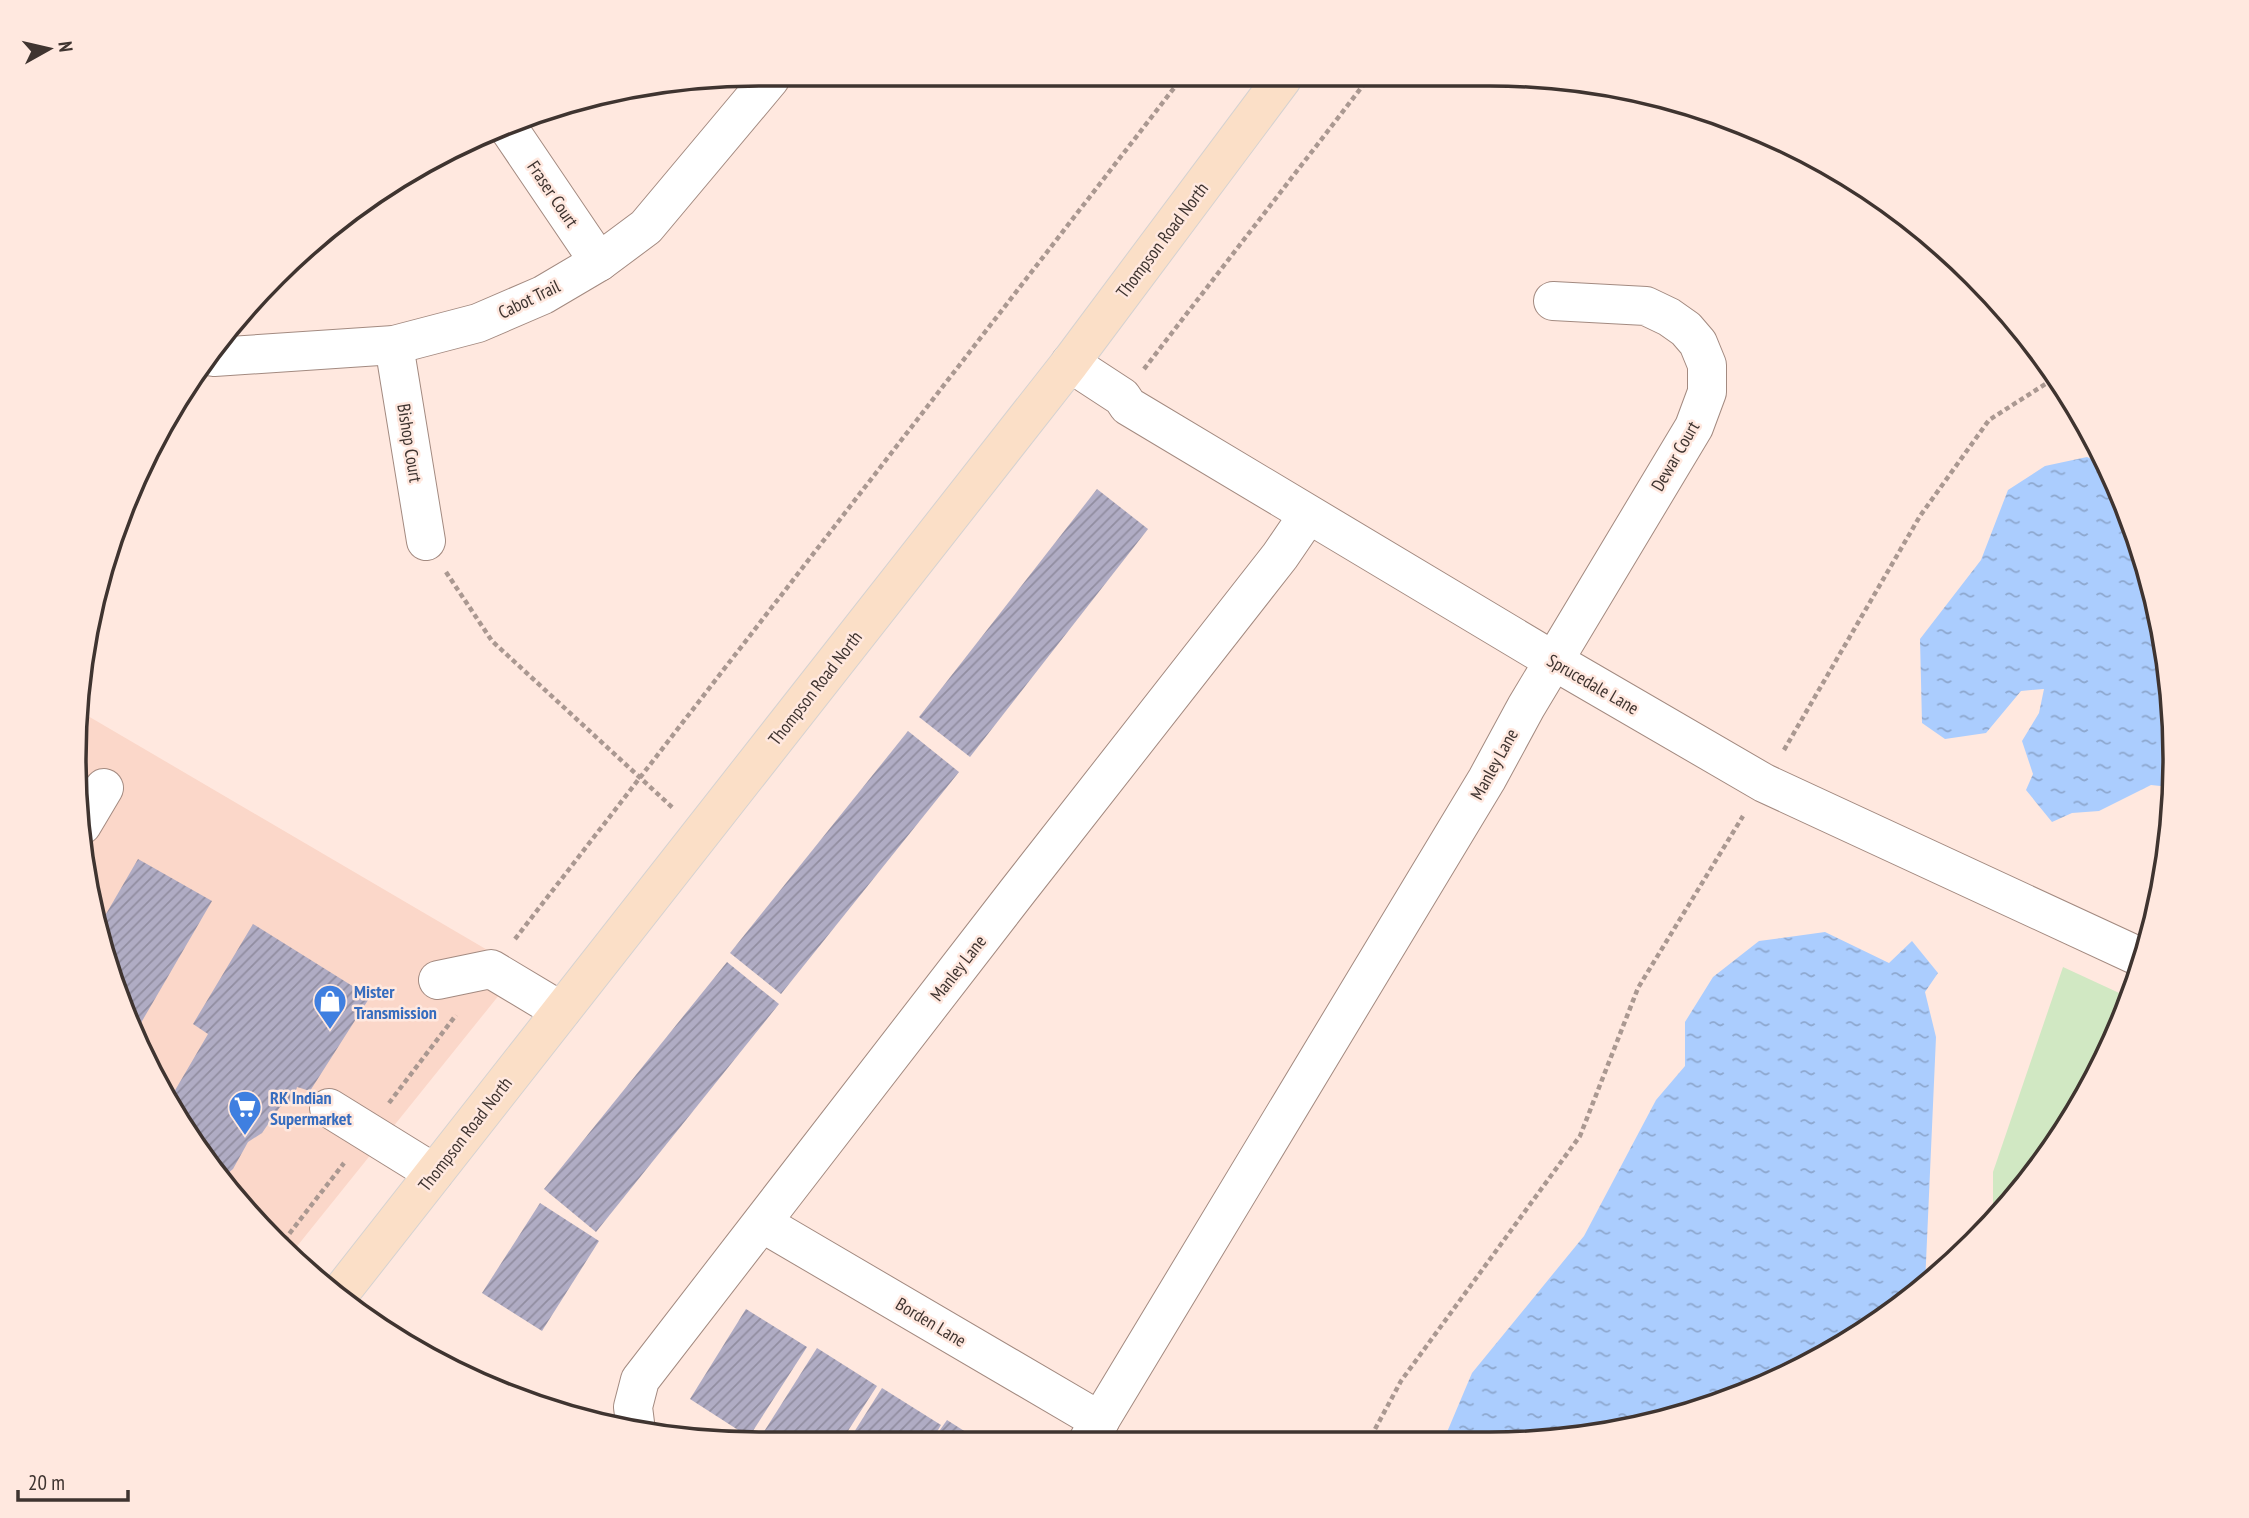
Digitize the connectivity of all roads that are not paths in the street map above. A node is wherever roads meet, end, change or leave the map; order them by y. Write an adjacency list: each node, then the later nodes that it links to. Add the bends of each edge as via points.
1 (764, 86): 4 (street, Cabot Trail, via 646,227)
2 (1277, 86): 8 (main road, Thompson Road North)
3 (512, 133): 4 (street, Fraser Court)
4 (599, 261): 6 (street, Cabot Trail, via 542,295 478,323)
5 (1553, 301): 11 (street, Dewar Court, via 1646,306 1686,329 1707,365 1707,392 1694,427)
6 (394, 345): 7 (street, Cabot Trail); 10 (street, Bishop Court)
7 (219, 357)
8 (1070, 363): 9 (street, Sprucedale Lane, via 1122,397 1128,406); 16 (main road, Thompson Road North)
9 (1308, 515): 11 (street, Sprucedale Lane); 19 (street, Manley Lane)
10 (425, 541)
11 (1554, 661): 14 (street, Sprucedale Lane, via 1764,783); 22 (street, Manley Lane)
12 (104, 788): 13 (street)
13 (88, 814)
14 (2134, 954)
15 (438, 980): 16 (street, via 491,969)
16 (561, 1011): 18 (main road, Thompson Road North)
17 (329, 1108): 18 (street)
18 (434, 1173): 20 (main road, Thompson Road North)
19 (762, 1223): 21 (street, Manley Lane, via 640,1380); 22 (street, Borden Lane)
20 (344, 1289)
21 (635, 1420)
22 (1093, 1431)

